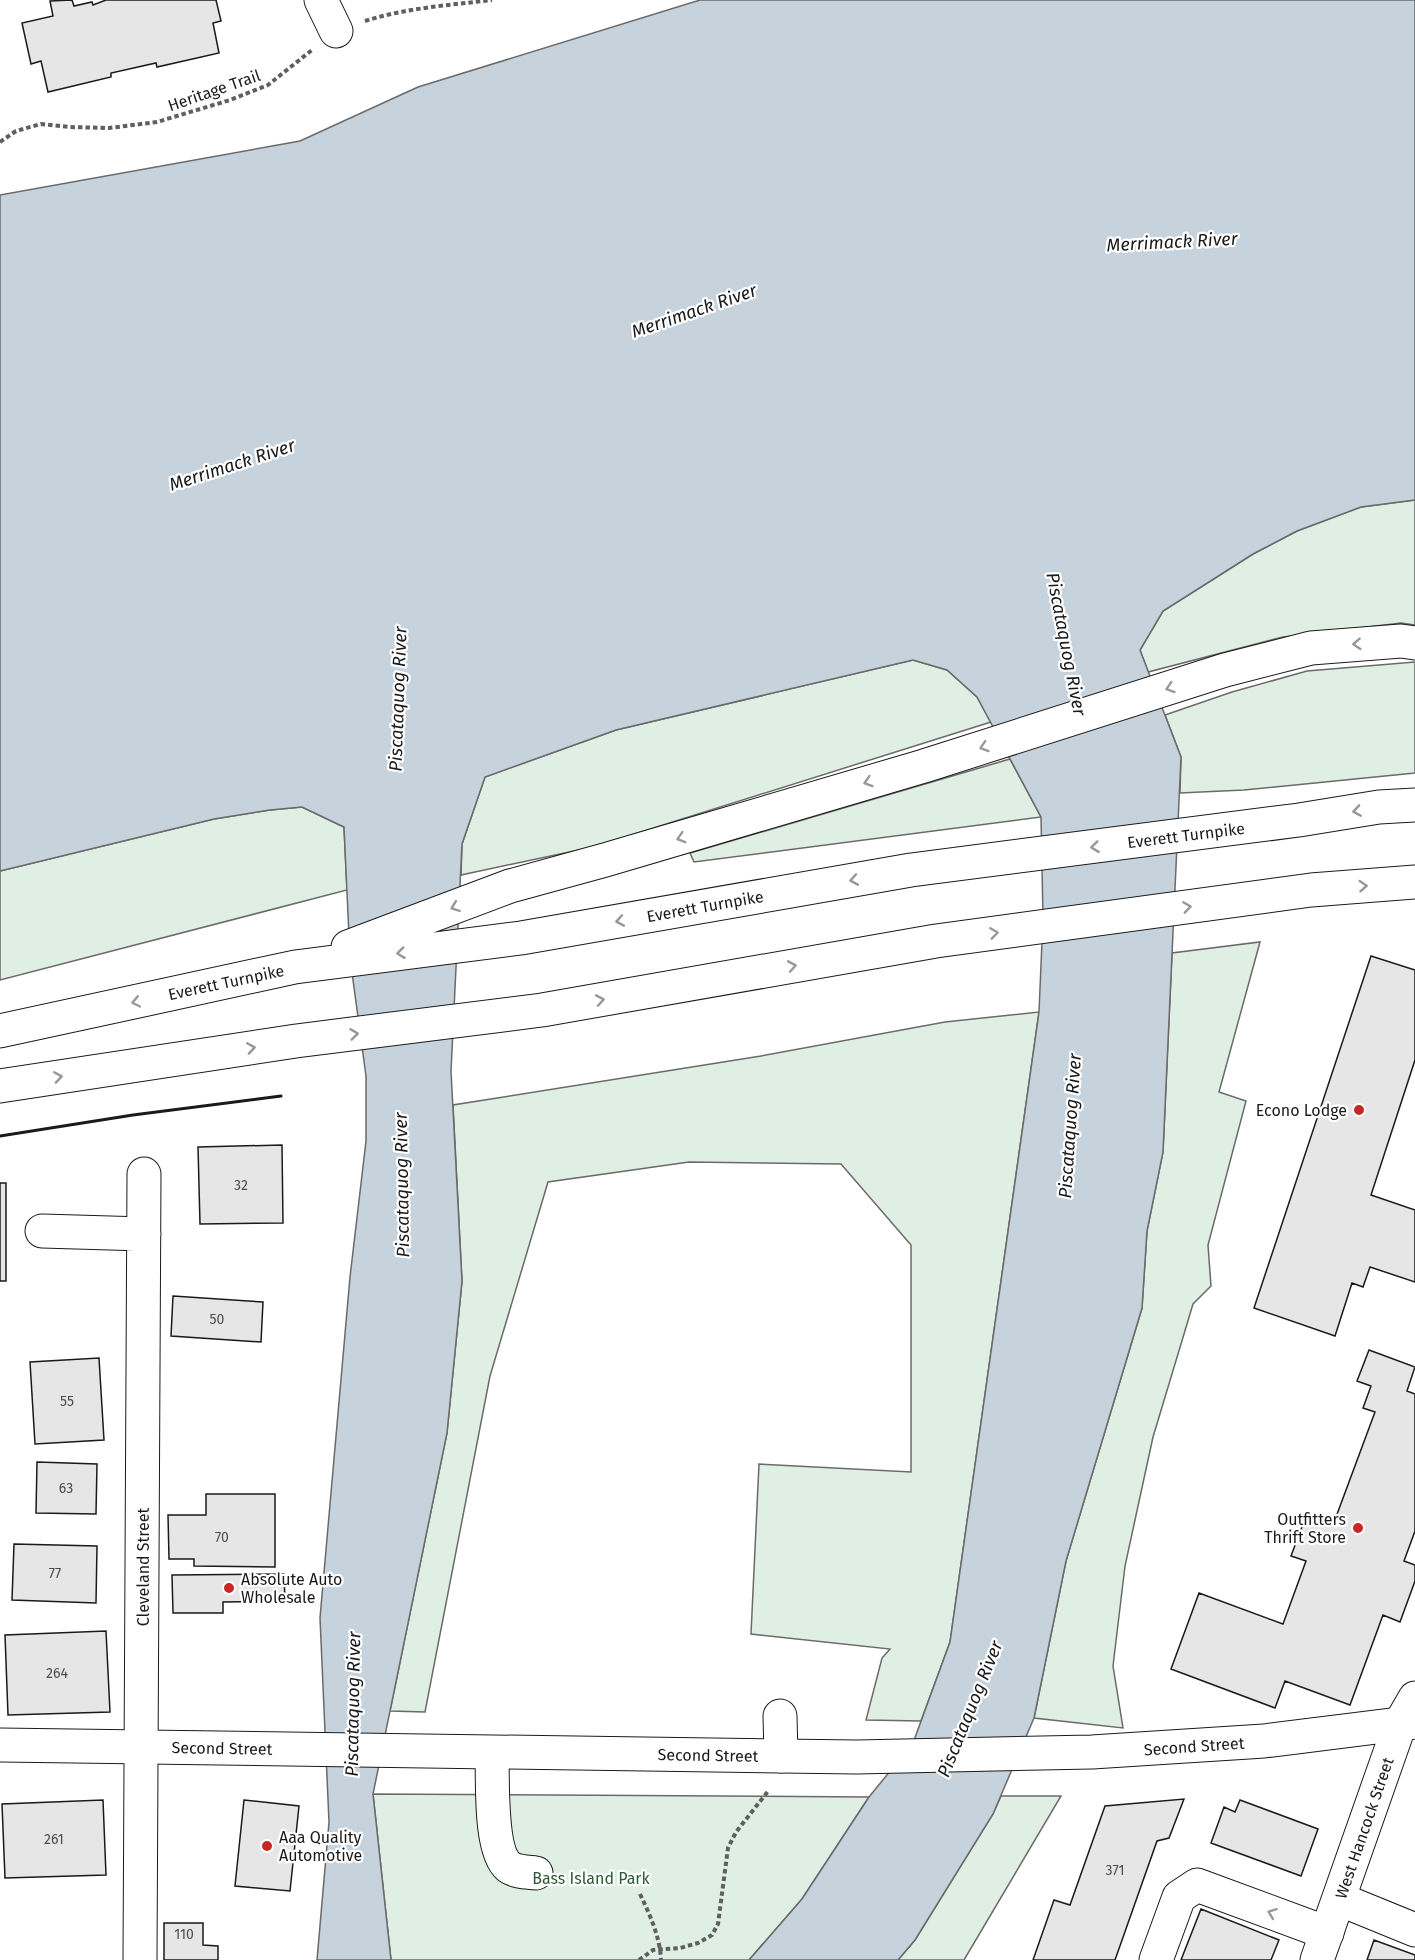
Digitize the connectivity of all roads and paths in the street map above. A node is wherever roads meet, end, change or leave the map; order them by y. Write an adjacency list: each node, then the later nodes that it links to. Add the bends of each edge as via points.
1 (321, 0): 3 (main road)
2 (492, 0): 3 (path, Heritage Trail, via 377,17)
3 (336, 31): 4 (path, Heritage Trail, via 268,85 230,100 157,122 109,129 41,124 16,131)
4 (0, 142)
5 (1415, 643): 8 (main road, one-way to 8, via 1311,648 1226,670 924,766 510,886)
6 (1415, 804): 8 (main road, Everett Turnpike, one-way to 8, via 912,870 521,938)
7 (1415, 882): 10 (main road, one-way to 7, via 296,1041 542,1010 936,941 1311,890)
8 (295, 967): 9 (main road, Everett Turnpike, one-way to 9)
9 (0, 1032)
10 (0, 1086)
11 (144, 1174): 13 (main road, Cleveland Street)
12 (42, 1231): 13 (main road)
13 (144, 1234): 17 (main road, Cleveland Street)
14 (1410, 1715): 19 (main road, Second Street, via 1264,1741 1092,1752); 23 (main road, West Hancock Street)
15 (780, 1716): 19 (main road)
16 (0, 1745): 17 (main road, Second Street)
17 (141, 1747): 18 (main road, Second Street); 27 (main road, Cleveland Street)
18 (492, 1753): 19 (main road, Second Street); 21 (main road, via 495,1837 501,1856 510,1867)
19 (781, 1756)
20 (769, 1790): 26 (path, via 728,1848 718,1924 712,1935 698,1943)
21 (537, 1873)
22 (640, 1894): 26 (path)
23 (1339, 1899): 24 (main road); 25 (main road, West Hancock Street)
24 (1415, 1930)
25 (1322, 1947): 30 (main road, one-way to 30, via 1197,1885 1179,1897)
26 (661, 1950): 28 (path, via 653,1950); 29 (path)
27 (140, 1960)
28 (639, 1960)
29 (661, 1960)
30 (1156, 1960)

